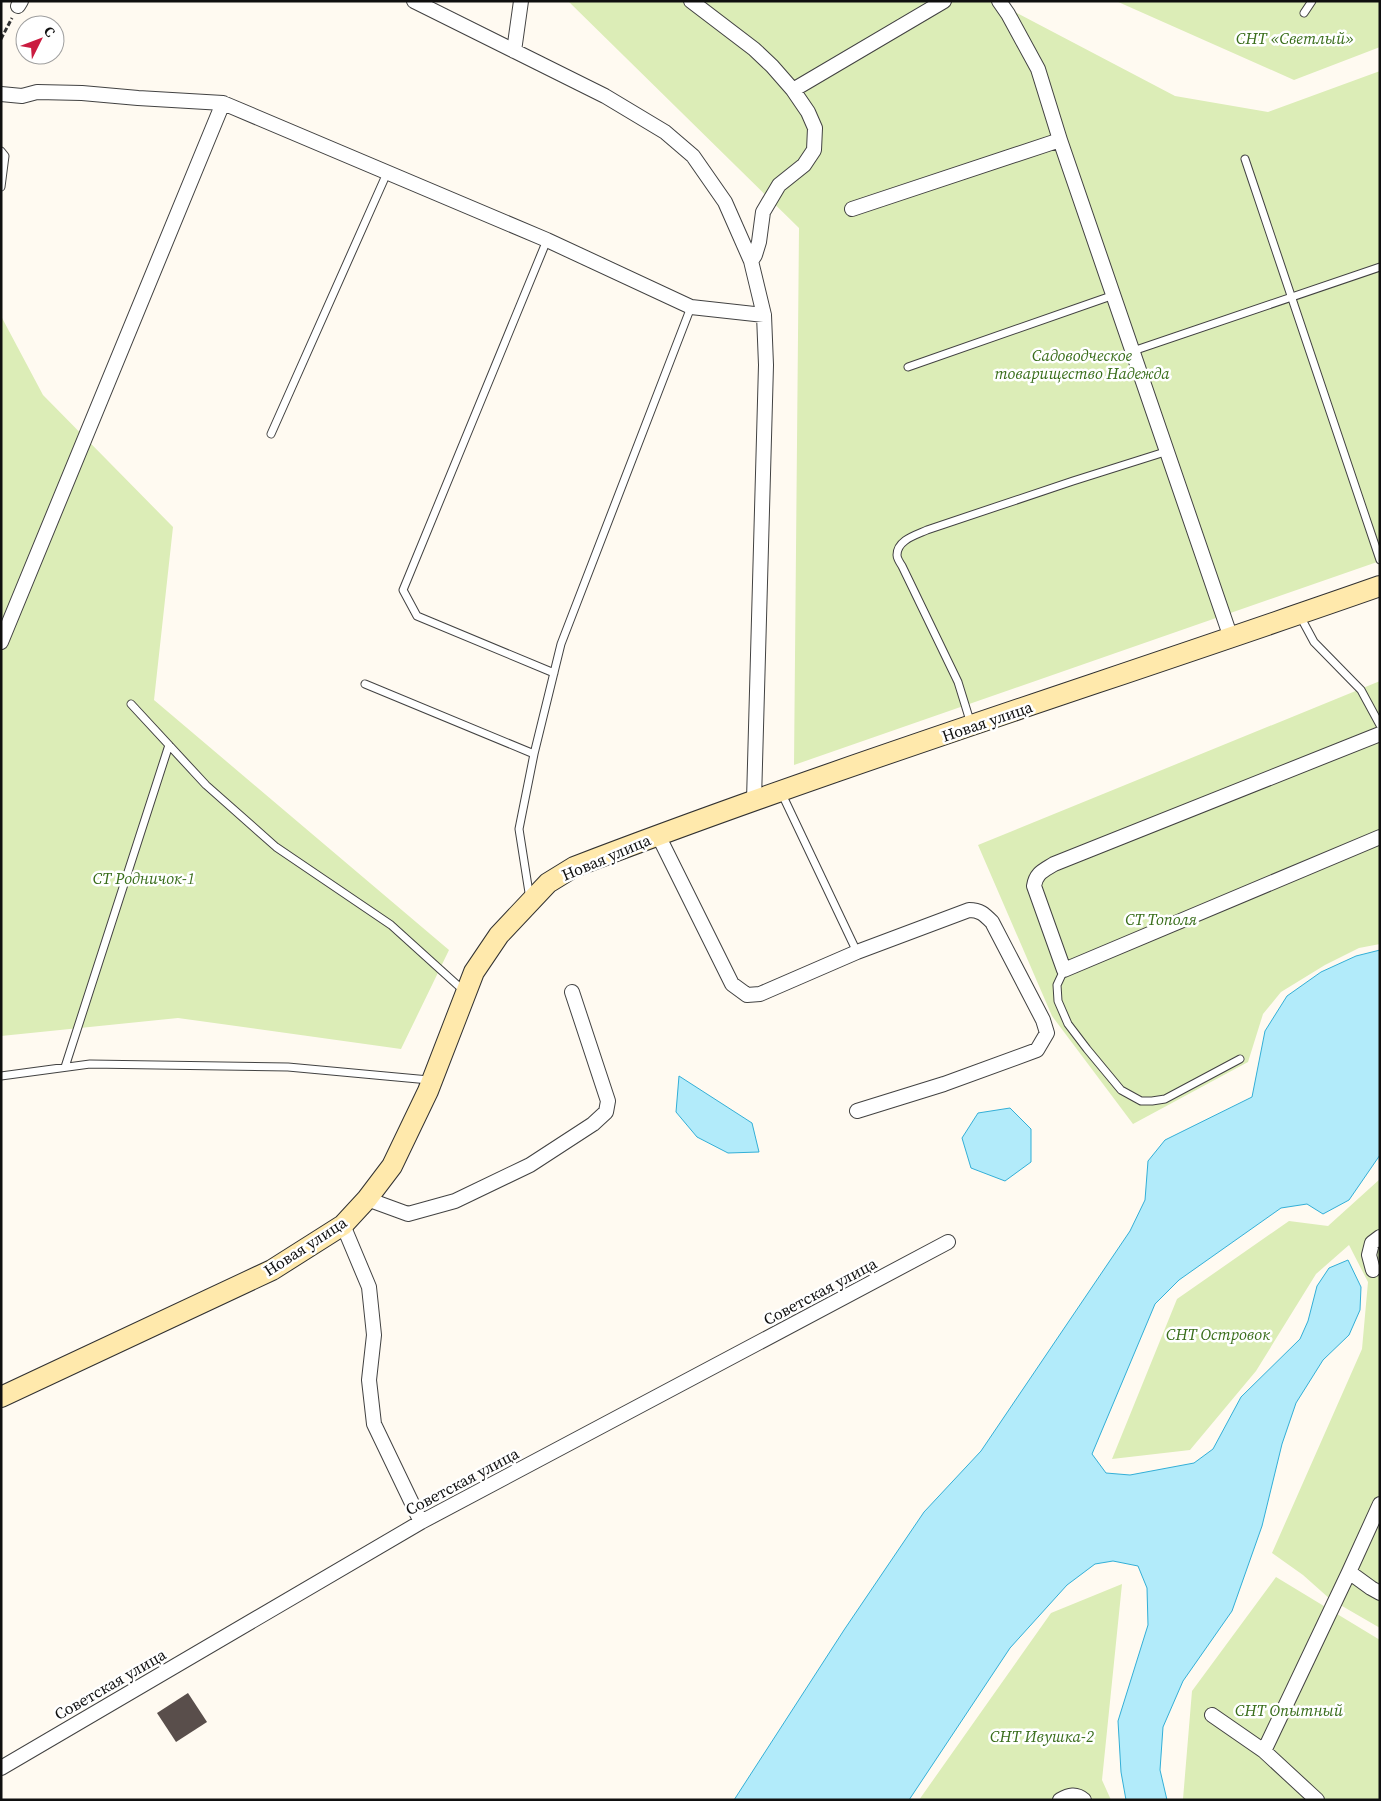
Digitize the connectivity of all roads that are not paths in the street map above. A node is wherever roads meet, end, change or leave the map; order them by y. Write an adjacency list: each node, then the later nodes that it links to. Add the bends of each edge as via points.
1 (414, 1): 8 (street)
2 (521, 1): 8 (street)
3 (691, 1): 9 (street, via 754,49)
4 (944, 1): 9 (street)
5 (999, 1): 12 (street, via 1038,68)
6 (1312, 1): 7 (lane)
7 (1304, 13)
8 (514, 51): 19 (street, via 605,96 665,132 693,156 725,202)
9 (793, 90): 19 (street, via 814,128 814,150 804,165 772,196 764,212 759,242)
10 (1, 94): 11 (street, via 82,93)
11 (223, 104): 15 (street); 33 (street)
12 (1060, 140): 17 (street); 21 (street)
13 (1, 151): 16 (lane, via 5,156)
14 (1245, 158): 22 (lane)
15 (387, 173): 18 (street); 27 (lane)
16 (1, 187)
17 (852, 209)
18 (548, 240): 23 (street); 34 (lane, via 403,590 417,616)
19 (751, 261): 24 (street)
20 (1380, 267): 22 (lane)
21 (1114, 295): 25 (street); 26 (lane)
22 (1292, 298): 25 (lane); 29 (lane)
23 (692, 307): 24 (street); 34 (lane, via 561,644)
24 (764, 315): 43 (street, via 766,365)
25 (1133, 352): 28 (street)
26 (908, 367)
27 (271, 434)
28 (1168, 451): 32 (street); 38 (lane, via 927,530 909,537 900,545 897,555 958,682)
29 (1380, 560)
30 (1380, 586): 31 (street, Новая улица)
31 (1299, 614): 32 (street, Новая улица); 37 (lane, via 1314,642 1361,690)
32 (1231, 638): 38 (street, Новая улица)
33 (1, 642)
34 (554, 673): 41 (lane)
35 (365, 684): 41 (lane)
36 (131, 704): 40 (lane)
37 (1380, 725)
38 (972, 726): 42 (street, Новая улица)
39 (1380, 734): 48 (street, via 1054,864 1042,872 1035,878 1034,886)
40 (169, 745): 50 (lane, via 206,785 276,847 391,925); 52 (lane)
41 (534, 754): 46 (lane, via 519,829)
42 (780, 792): 43 (street, Новая улица); 47 (lane)
43 (754, 800): 44 (street, Новая улица)
44 (658, 835): 46 (street, Новая улица, via 574,867 548,883); 47 (street, via 732,984 747,995 760,994)
45 (1380, 837): 48 (street)
46 (530, 902): 50 (street, Новая улица, via 499,935 474,972)
47 (857, 952): 55 (street, via 968,910 977,910 992,922 1047,1033 1037,1050)
48 (1064, 970): 51 (lane, via 1057,984 1058,1001 1068,1024 1120,1090 1141,1101 1165,1098)
49 (572, 992): 56 (street, via 608,1101 606,1112 530,1165 455,1201 408,1214)
50 (466, 993): 54 (street, Новая улица)
51 (1240, 1059)
52 (65, 1067): 53 (lane); 54 (lane, via 90,1064 288,1067)
53 (1, 1076)
54 (432, 1080): 56 (street, Новая улица, via 392,1166)
55 (857, 1111)
56 (367, 1199): 57 (street, Новая улица)
57 (343, 1224): 61 (street, Новая улица, via 272,1270); 63 (street, via 369,1287 374,1335 370,1380 374,1424)
58 (1380, 1237): 60 (street, via 1372,1242 1369,1255)
59 (948, 1242): 63 (street, Советская улица)
60 (1373, 1270)
61 (1, 1397)
62 (1380, 1504): 64 (street)
63 (421, 1522): 68 (street, Советская улица)
64 (1349, 1572): 65 (street); 67 (street)
65 (1380, 1592)
66 (1212, 1715): 67 (street)
67 (1264, 1752): 71 (street)
68 (1, 1768)
69 (1060, 1800): 70 (street, via 1070,1795)
70 (1084, 1800)
71 (1317, 1800)

